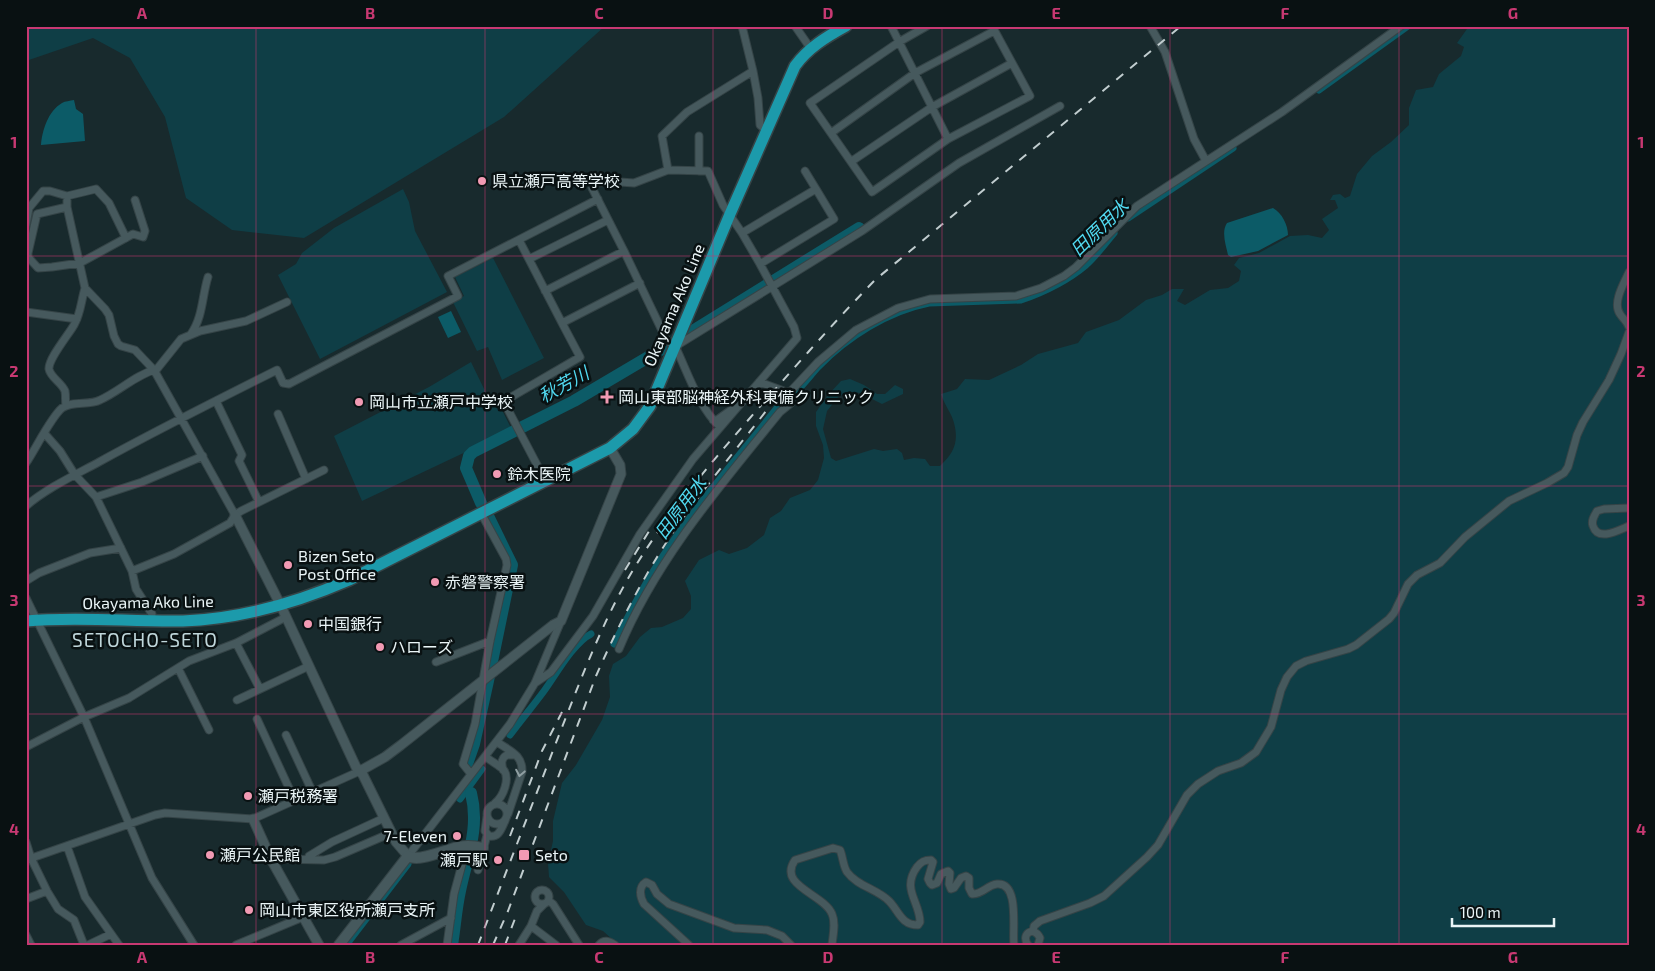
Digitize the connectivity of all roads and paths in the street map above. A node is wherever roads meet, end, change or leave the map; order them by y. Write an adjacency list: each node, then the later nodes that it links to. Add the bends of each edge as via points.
1 (742, 26): 12 (street)
2 (796, 26): 10 (street)
3 (846, 26): 10 (main road, Okayama Ako Line)
4 (891, 26): 9 (street)
5 (927, 26): 9 (street)
6 (1150, 26): 21 (street, via 1165,52 1194,139)
7 (1401, 26): 21 (street, via 1282,112)
8 (993, 28): 11 (street); 13 (street)
9 (898, 42): 13 (street); 17 (street, via 810,103)
10 (811, 49): 16 (main road, Okayama Ako Line, via 795,66)
11 (1012, 63): 15 (street); 19 (street, via 1030,96)
12 (753, 71): 16 (street, via 760,125); 22 (street, via 687,112 662,136)
13 (916, 73): 15 (street); 17 (street)
14 (1060, 106): 43 (street, via 959,163 862,232)
15 (932, 107): 19 (street); 20 (street)
16 (766, 130): 30 (main road, Okayama Ako Line)
17 (831, 132): 20 (street)
18 (699, 136): 23 (street)
19 (948, 139): 20 (street, via 872,192)
20 (852, 161)
21 (1206, 161): 56 (street, via 1137,206 1064,276 1042,288 1016,296 930,299 898,308 856,330 818,362)
22 (668, 170): 23 (street); 27 (street, via 634,183 592,183)
23 (699, 171): 30 (street, via 708,171)
24 (805, 171): 25 (street)
25 (816, 189): 33 (street); 39 (street, via 834,219)
26 (67, 196): 29 (street); 32 (street, via 43,191 29,208); 34 (street, via 96,190 109,203)
27 (598, 199): 31 (street); 35 (street)
28 (135, 200): 34 (street, via 145,231 142,237 133,234)
29 (67, 207): 38 (street); 38 (street, via 37,214 28,257 38,268)
30 (730, 214): 33 (street); 53 (main road, Okayama Ako Line)
31 (608, 220): 36 (street); 37 (street)
32 (26, 226)
33 (742, 233): 39 (street)
34 (126, 238): 38 (street)
35 (519, 240): 37 (street); 57 (street, via 448,276 458,296 289,384 283,383 277,370)
36 (624, 251): 42 (street); 45 (street)
37 (529, 260): 45 (street)
38 (80, 263): 44 (street)
39 (760, 264): 43 (street)
40 (1629, 272): 50 (street, via 1618,309)
41 (208, 277): 52 (street, via 199,318)
42 (640, 283): 49 (street); 53 (street, via 667,341)
43 (771, 287): 53 (street); 55 (street, via 794,326 797,338)
44 (85, 288): 48 (street); 54 (street, via 105,309 118,344 135,350)
45 (545, 291): 49 (street)
46 (287, 302): 52 (street, via 246,321)
47 (26, 312): 48 (street)
48 (77, 318): 58 (street, via 49,368 64,390)
49 (562, 323): 71 (street, via 580,357 506,400 505,404)
50 (1629, 327)
51 (1629, 332): 132 (street, via 1609,380 1580,429 1564,472 1509,501 1465,537 1440,564 1417,575 1408,584 1389,619 1356,644 1296,666 1287,677 1271,727 1256,752 1241,764 1218,771 1198,784 1187,795 1158,845 1104,896 1040,921)
52 (191, 334): 54 (street, via 175,345 164,362)
53 (676, 346): 62 (street); 65 (main road, Okayama Ako Line, via 643,417)
54 (154, 370): 58 (street, via 99,401); 61 (street)
55 (759, 382): 56 (street); 59 (street)
56 (789, 393): 90 (street, via 791,403 763,433 670,554 638,607)
57 (216, 401): 61 (street); 73 (street, via 242,455 239,461)
58 (66, 406): 64 (street)
59 (738, 406): 62 (street); 63 (street)
60 (278, 414): 70 (street)
61 (182, 418): 66 (street); 69 (street)
62 (713, 420): 63 (street)
63 (720, 427): 95 (street, via 640,534 593,616 552,672)
64 (45, 434): 67 (street); 69 (street)
65 (610, 448): 71 (main road, Okayama Ako Line); 87 (street, via 620,465 621,474)
66 (203, 456): 72 (street); 77 (street)
67 (26, 463)
68 (324, 470): 70 (street)
69 (75, 475): 72 (street); 74 (street)
70 (306, 479): 73 (street)
71 (545, 480): 76 (main road, Okayama Ako Line)
72 (96, 497): 79 (street)
73 (259, 502): 77 (street)
74 (26, 506)
75 (1629, 508): 78 (street, via 1597,511 1592,521 1600,534)
76 (481, 513): 83 (main road, Okayama Ako Line, via 349,580); 88 (street, via 507,565)
77 (235, 515): 80 (street, via 230,522 174,554); 83 (street)
78 (1629, 526)
79 (120, 548): 80 (street); 81 (street, via 90,553)
80 (132, 571): 86 (street, via 136,589 152,614)
81 (26, 581)
82 (26, 598): 85 (street)
83 (281, 606): 84 (street); 86 (main road, Okayama Ako Line, via 211,619)
84 (286, 617): 89 (street); 92 (street)
85 (31, 620): 86 (main road, Okayama Ako Line); 98 (street)
86 (152, 620)
87 (561, 621): 94 (street); 95 (street)
88 (490, 641): 91 (street); 94 (street)
89 (236, 643): 93 (street); 96 (street)
90 (619, 649)
91 (436, 662)
92 (309, 666): 96 (street); 107 (street)
93 (178, 668): 98 (street, via 129,698); 100 (street)
94 (484, 680): 107 (street, via 385,757); 108 (street, via 463,764)
95 (536, 683): 102 (street)
96 (260, 690): 97 (street)
97 (237, 700)
98 (84, 718): 103 (street); 116 (street)
99 (257, 719): 110 (street)
100 (209, 730)
101 (286, 735): 109 (street)
102 (497, 742): 104 (street); 105 (street)
103 (26, 747)
104 (516, 755): 106 (street, via 504,756 501,761); 114 (street, one-way to 114, via 521,760 522,772)
105 (486, 757): 106 (street); 108 (street)
106 (503, 770): 111 (street, via 506,786 500,800)
107 (360, 771): 109 (street); 113 (street)
108 (471, 774): 122 (street)
109 (314, 793): 110 (street)
110 (295, 801): 115 (street)
111 (495, 803): 112 (street, via 490,806); 114 (street, via 504,806)
112 (487, 816): 114 (street, via 499,824); 118 (street)
113 (384, 818): 117 (street); 124 (street, via 332,842)
114 (506, 818): 118 (street, via 497,836)
115 (253, 819): 116 (street, via 166,813); 125 (street)
116 (130, 825): 120 (street); 139 (street, via 152,878)
117 (391, 833): 122 (street); 124 (street, via 335,858)
118 (487, 835): 121 (street)
119 (26, 842): 123 (street)
120 (67, 846): 123 (street); 133 (street, via 85,897)
121 (476, 847): 122 (main road, via 460,846 419,858); 126 (street); 130 (street, via 454,894)
122 (408, 856): 142 (main road)
123 (29, 859): 127 (street)
124 (308, 859): 125 (street)
125 (272, 861): 129 (street)
126 (478, 870)
127 (47, 891): 128 (street); 136 (street, via 58,909 74,920)
128 (26, 900)
129 (303, 917): 140 (street); 141 (street)
130 (451, 918): 143 (street); 144 (street)
131 (531, 926): 145 (street); 146 (street); 147 (street, via 543,902 553,904)
132 (1033, 931): 154 (street, via 1025,936); 155 (street, via 1040,938)
133 (111, 934): 137 (street); 138 (street)
134 (26, 935): 135 (street)
135 (30, 945)
136 (84, 945)
137 (88, 945)
138 (119, 945)
139 (194, 945)
140 (236, 945)
141 (319, 945)
142 (340, 945)
143 (402, 945)
144 (447, 945)
145 (518, 945)
146 (556, 945)
147 (579, 945)
148 (599, 945): 149 (street, via 605,941)
149 (615, 945)
150 (689, 945): 151 (street, via 644,904 640,892 642,884 652,885 670,904 734,928 767,930 782,936)
151 (791, 945)
152 (832, 945): 153 (street, via 834,923 828,906 797,884 790,872 795,860 834,848 840,850 853,879 878,892 889,901 900,918 914,925 918,925 920,917 913,901 911,878 925,860 933,862 928,879 932,885 940,874 948,872 951,889 966,876 972,894 999,884 1006,886 1013,898)
153 (1014, 945)
154 (1028, 945)
155 (1038, 945)

